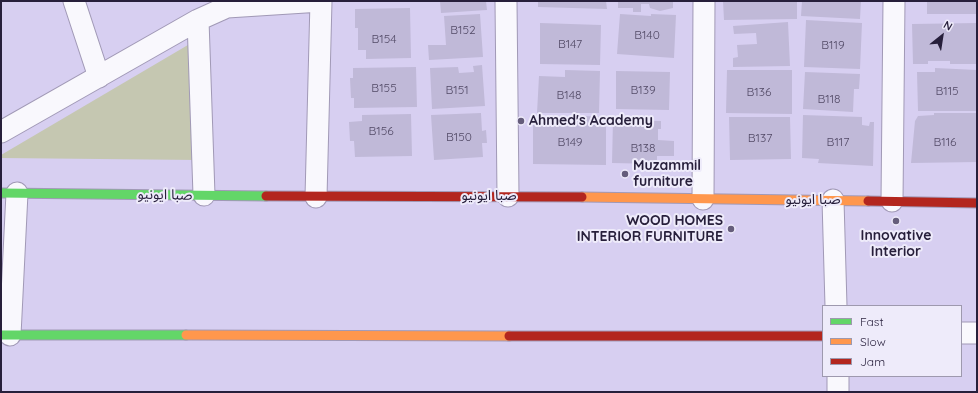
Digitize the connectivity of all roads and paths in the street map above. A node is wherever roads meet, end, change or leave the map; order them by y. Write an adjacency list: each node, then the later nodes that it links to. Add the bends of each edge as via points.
1 (74, 1): 9 (street)
2 (321, 1): 6 (street); 13 (street)
3 (506, 1): 14 (street)
4 (704, 1): 15 (street)
5 (894, 1): 17 (street)
6 (298, 2): 7 (street)
7 (226, 4): 8 (street)
8 (198, 20): 9 (street); 12 (street)
9 (99, 77): 10 (street)
10 (1, 132)
11 (9, 193): 12 (main road, صبا ایونیو); 22 (street)
12 (204, 195): 13 (main road, صبا ایونیو)
13 (316, 196): 14 (main road, صبا ایونیو)
14 (508, 196): 15 (main road, صبا ایونیو)
15 (703, 199): 16 (main road, صبا ایونیو)
16 (833, 200): 17 (main road, صبا ایونیو); 19 (street)
17 (892, 201): 18 (main road, صبا ایونیو)
18 (977, 203)
19 (836, 305)
20 (962, 333): 21 (street)
21 (977, 334)
22 (6, 335): 23 (main road)
23 (822, 336)
24 (838, 377): 25 (street)
25 (838, 392)

